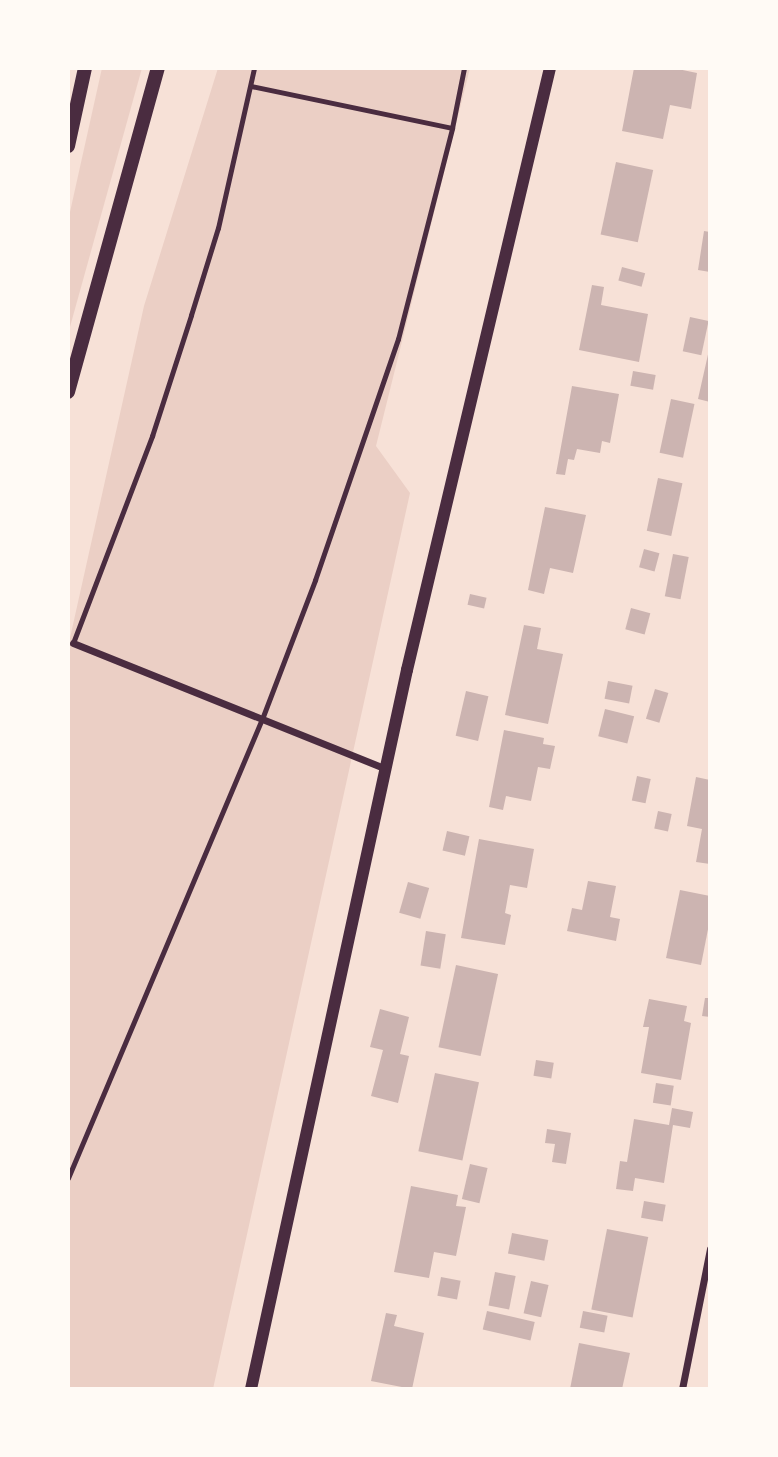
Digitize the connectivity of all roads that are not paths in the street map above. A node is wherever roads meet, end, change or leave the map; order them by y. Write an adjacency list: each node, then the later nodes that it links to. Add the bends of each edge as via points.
1 (85, 68): 8 (main road)
2 (158, 68): 9 (main road)
3 (254, 68): 6 (lane)
4 (464, 68): 7 (lane)
5 (550, 68): 12 (street)
6 (251, 86): 7 (lane); 10 (lane, via 218,228 195,303 152,436)
7 (452, 128): 11 (lane, via 398,339 316,580)
8 (68, 146)
9 (68, 392)
10 (73, 642): 11 (street)
11 (262, 719): 12 (street); 13 (lane)
12 (387, 769): 15 (street)
13 (68, 1178)
14 (710, 1249): 16 (street)
15 (251, 1389)
16 (682, 1389)

